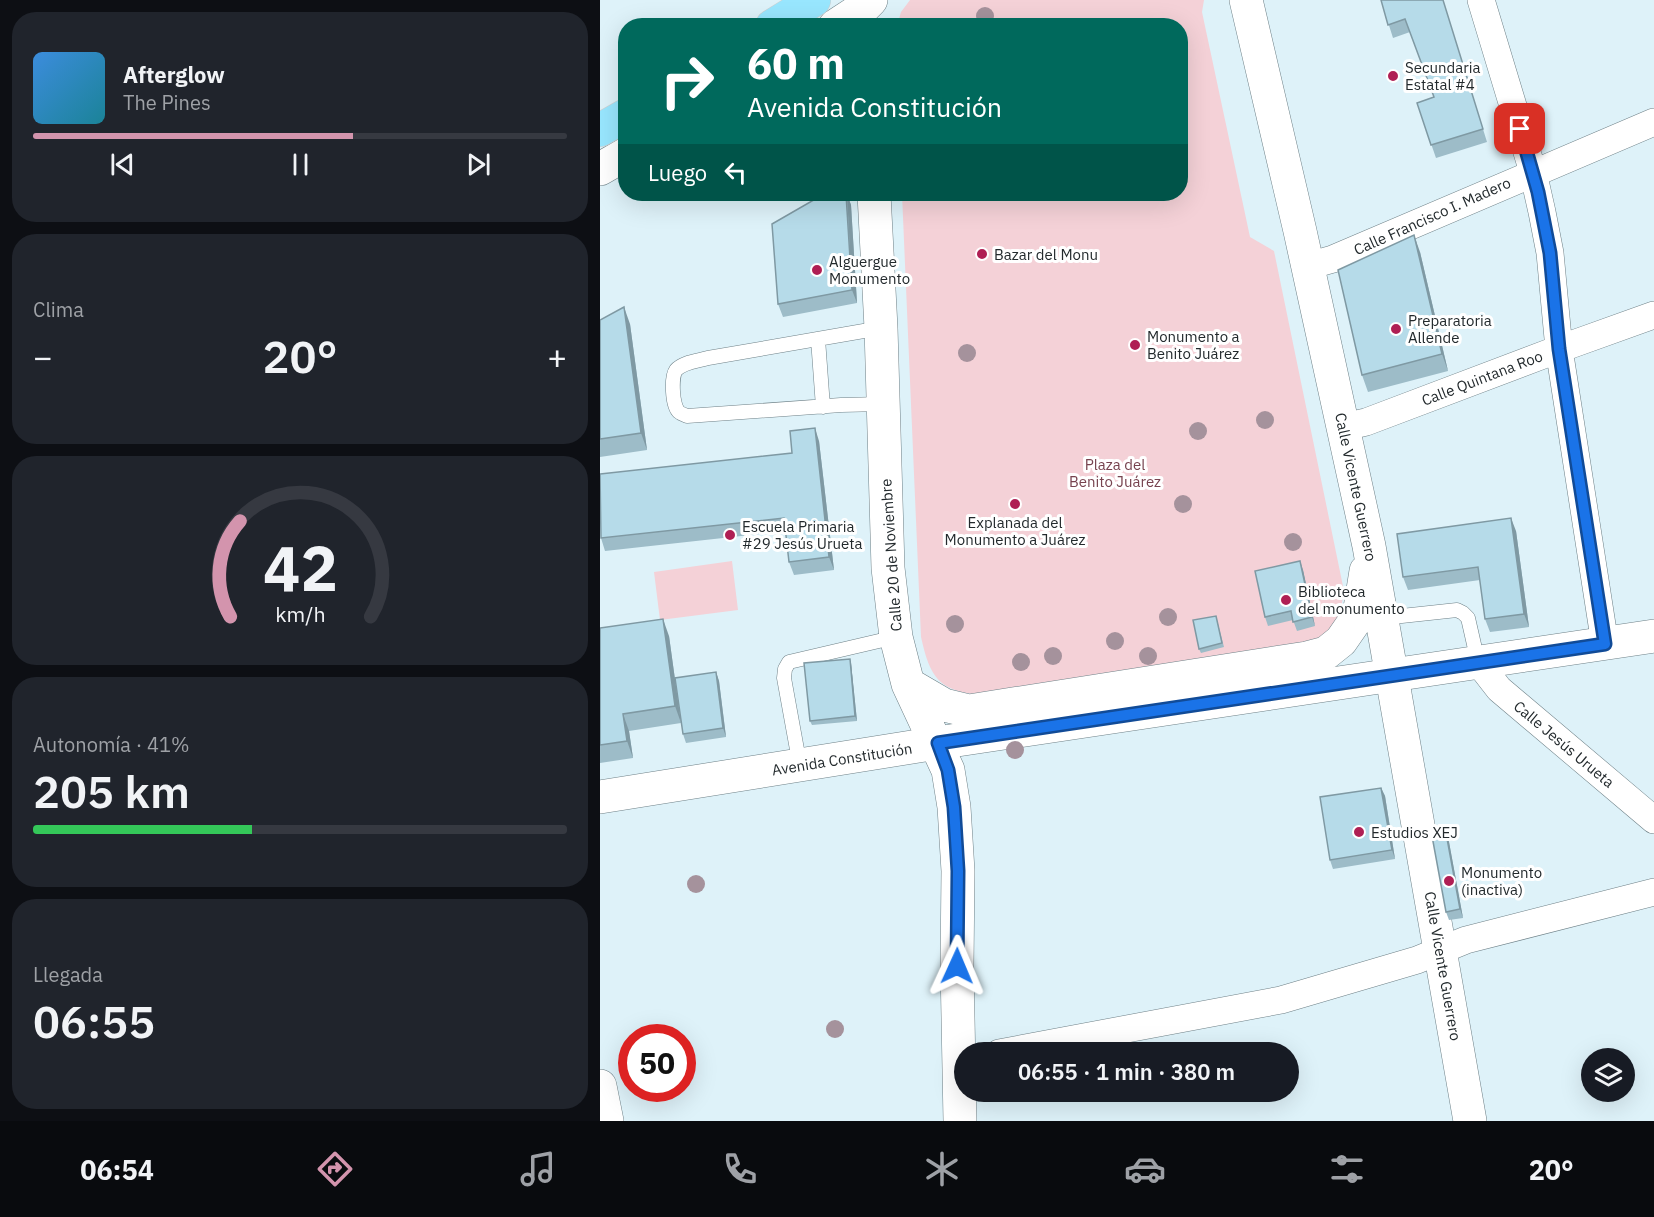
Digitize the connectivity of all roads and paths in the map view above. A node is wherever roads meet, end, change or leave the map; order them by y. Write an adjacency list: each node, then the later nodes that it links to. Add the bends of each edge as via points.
1 (814, 0): 5 (main road)
2 (1246, 0): 14 (main road, Calle Vicente Guerrero)
3 (1481, 0): 12 (street)
4 (867, 11): 6 (main road)
5 (785, 18)
6 (852, 18)
7 (618, 119): 9 (main road)
8 (1654, 122): 12 (street, Calle Francisco I. Madero)
9 (600, 130)
10 (618, 159): 11 (main road)
11 (600, 169)
12 (1533, 172): 14 (street, Calle Francisco I. Madero, via 1333,260); 18 (street, via 1550,253)
13 (874, 201): 16 (main road, Calle 20 de Noviembre)
14 (1308, 266): 21 (main road, Calle Vicente Guerrero)
15 (1654, 315): 18 (street, Calle Quintana Roo)
16 (881, 328): 17 (lane); 19 (main road, Calle 20 de Noviembre)
17 (818, 339): 20 (lane); 20 (lane, via 682,365 672,379 675,406 687,416)
18 (1559, 349): 21 (street, Calle Quintana Roo); 26 (street)
19 (882, 404): 20 (lane); 25 (main road, Calle 20 de Noviembre, via 888,568)
20 (823, 407)
21 (1344, 427): 22 (main road, Calle Vicente Guerrero)
22 (1369, 546): 23 (main road, Calle Vicente Guerrero); 29 (main road, via 1359,615 1341,641 1326,653 969,711 944,705)
23 (1383, 618): 27 (lane, via 1456,610 1463,613 1468,618); 28 (main road, Calle Vicente Guerrero)
24 (1654, 636): 26 (main road, Avenida Constitución)
25 (896, 637): 29 (main road, Calle 20 de Noviembre); 31 (lane, via 789,662 784,678)
26 (1605, 644): 27 (main road, Avenida Constitución)
27 (1478, 662): 28 (main road, Avenida Constitución); 33 (street, Calle Jesús Urueta, via 1499,689)
28 (1393, 675): 30 (main road, Avenida Constitución); 35 (main road, Calle Vicente Guerrero)
29 (908, 684): 30 (main road, Calle 20 de Noviembre)
30 (938, 743): 31 (main road, Avenida Constitución); 36 (main road, Calle 20 de Noviembre, via 948,770 954,807)
31 (800, 766): 32 (main road, Avenida Constitución)
32 (600, 797)
33 (1654, 820)
34 (1654, 892): 35 (street, via 1466,940)
35 (1439, 951): 37 (street, via 1281,1000); 40 (main road, Calle Vicente Guerrero)
36 (961, 1042)
37 (1058, 1042)
38 (960, 1102): 39 (main road, Calle 20 de Noviembre)
39 (960, 1121)
40 (1470, 1121)

